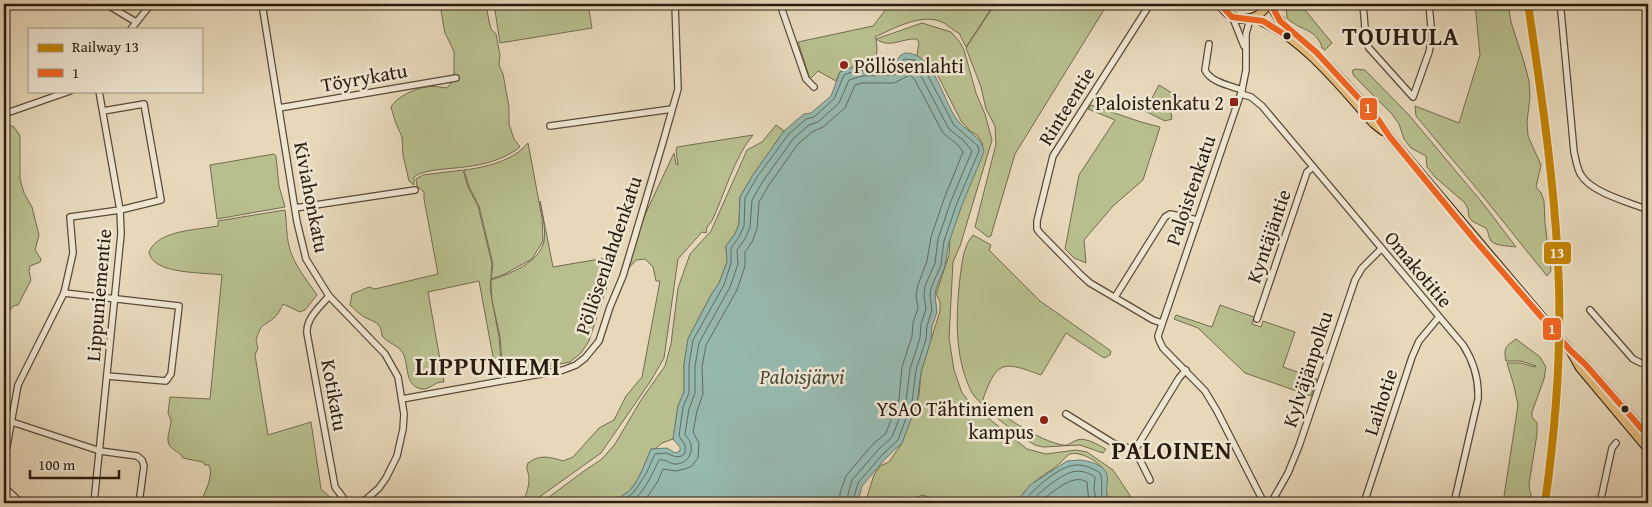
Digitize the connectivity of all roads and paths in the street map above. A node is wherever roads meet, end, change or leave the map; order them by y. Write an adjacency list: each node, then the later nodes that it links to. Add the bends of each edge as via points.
1 (106, 4): 15 (street)
2 (151, 4): 15 (street)
3 (262, 4): 24 (street, Kiviahonkatu)
4 (675, 4): 25 (street, Pöllösenlahdenkatu, via 678,89)
5 (780, 4): 20 (street, via 806,79)
6 (1150, 4): 39 (street, Rinteentie, via 1053,156 1037,221 1040,233 1080,274)
7 (1215, 4): 12 (street)
8 (1270, 4): 14 (main road); 29 (main road, via 1280,22 1316,52 1377,118)
9 (1362, 4): 10 (street, via 1369,48 1413,97 1432,37)
10 (1429, 4)
11 (1558, 4): 34 (street, via 1562,10 1576,165 1587,183)
12 (1222, 6): 13 (main road)
13 (1232, 16): 14 (main road); 18 (street, Paloistenkatu)
14 (1252, 19): 18 (street, Paloistenkatu); 29 (main road, via 1278,29 1304,51)
15 (136, 22): 16 (street)
16 (131, 28)
17 (1209, 44): 23 (street, Omakotitie, via 1206,74)
18 (1245, 48): 23 (street, Paloistenkatu, via 1246,70)
19 (456, 78): 24 (street, Töyrykatu)
20 (814, 87)
21 (67, 92): 27 (street)
22 (99, 92): 26 (street, Lippuniementie)
23 (1241, 92): 30 (street, Omakotitie, via 1262,106); 35 (street, Paloistenkatu)
24 (278, 108): 32 (street, Kiviahonkatu)
25 (672, 108): 28 (street); 49 (street, Pöllösenlahdenkatu, via 623,276 599,341 585,358 563,370)
26 (103, 111): 33 (street, Lippuniementie); 33 (street, via 144,104 161,200)
27 (4, 114)
28 (550, 126)
29 (1390, 137): 45 (main road)
30 (1313, 166): 36 (street, Omakotitie); 43 (street, Kyntäjäntie, via 1307,172)
31 (415, 190): 32 (street)
32 (295, 208): 38 (street, Kiviahonkatu, via 306,259)
33 (120, 210): 37 (street, via 70,217 72,253); 40 (street, Lippuniementie, via 122,234)
34 (1648, 210)
35 (1197, 220): 39 (street, via 1170,214 1165,217); 44 (street, Paloistenkatu)
36 (1381, 249): 42 (street, Omakotitie); 67 (street, Kylväjänpolku, via 1355,280 1299,446)
37 (64, 293): 40 (street); 51 (street, via 18,385)
38 (329, 296): 49 (street, Kiviahonkatu, via 385,354 398,377); 64 (street, Kotikatu, via 313,314 307,333 335,487)
39 (1115, 297): 44 (street, Rinteentie)
40 (116, 298): 48 (street, Lippuniementie); 48 (street, via 179,306 171,374 166,382)
41 (1590, 310): 46 (street, via 1633,359)
42 (1439, 317): 68 (street, Laihotie, via 1412,357); 69 (street, Omakotitie, via 1470,356 1478,390)
43 (1257, 319)
44 (1162, 323): 47 (street, Paloistenkatu, via 1158,340)
45 (1570, 350): 52 (main road); 54 (main road, via 1580,368)
46 (1648, 363)
47 (1186, 370): 55 (street); 66 (street, via 1217,411)
48 (107, 376): 56 (street, Lippuniementie)
49 (402, 399): 65 (street, Kiviahonkatu, via 403,428 397,456 379,488)
50 (1066, 414): 55 (street, via 1113,443)
51 (12, 422): 56 (street); 57 (street)
52 (1648, 436)
53 (1616, 443): 60 (street, via 1612,448)
54 (1648, 449)
55 (1135, 450): 58 (street)
56 (100, 451): 62 (street, Lippuniementie); 63 (street, via 137,456 142,460)
57 (4, 462)
58 (1150, 480)
59 (4, 487): 61 (street)
60 (1600, 501): 70 (street)
61 (21, 503)
62 (94, 503)
63 (139, 503)
64 (347, 503)
65 (362, 503)
66 (1264, 503)
67 (1271, 503)
68 (1364, 503)
69 (1454, 503)
70 (1606, 503)

